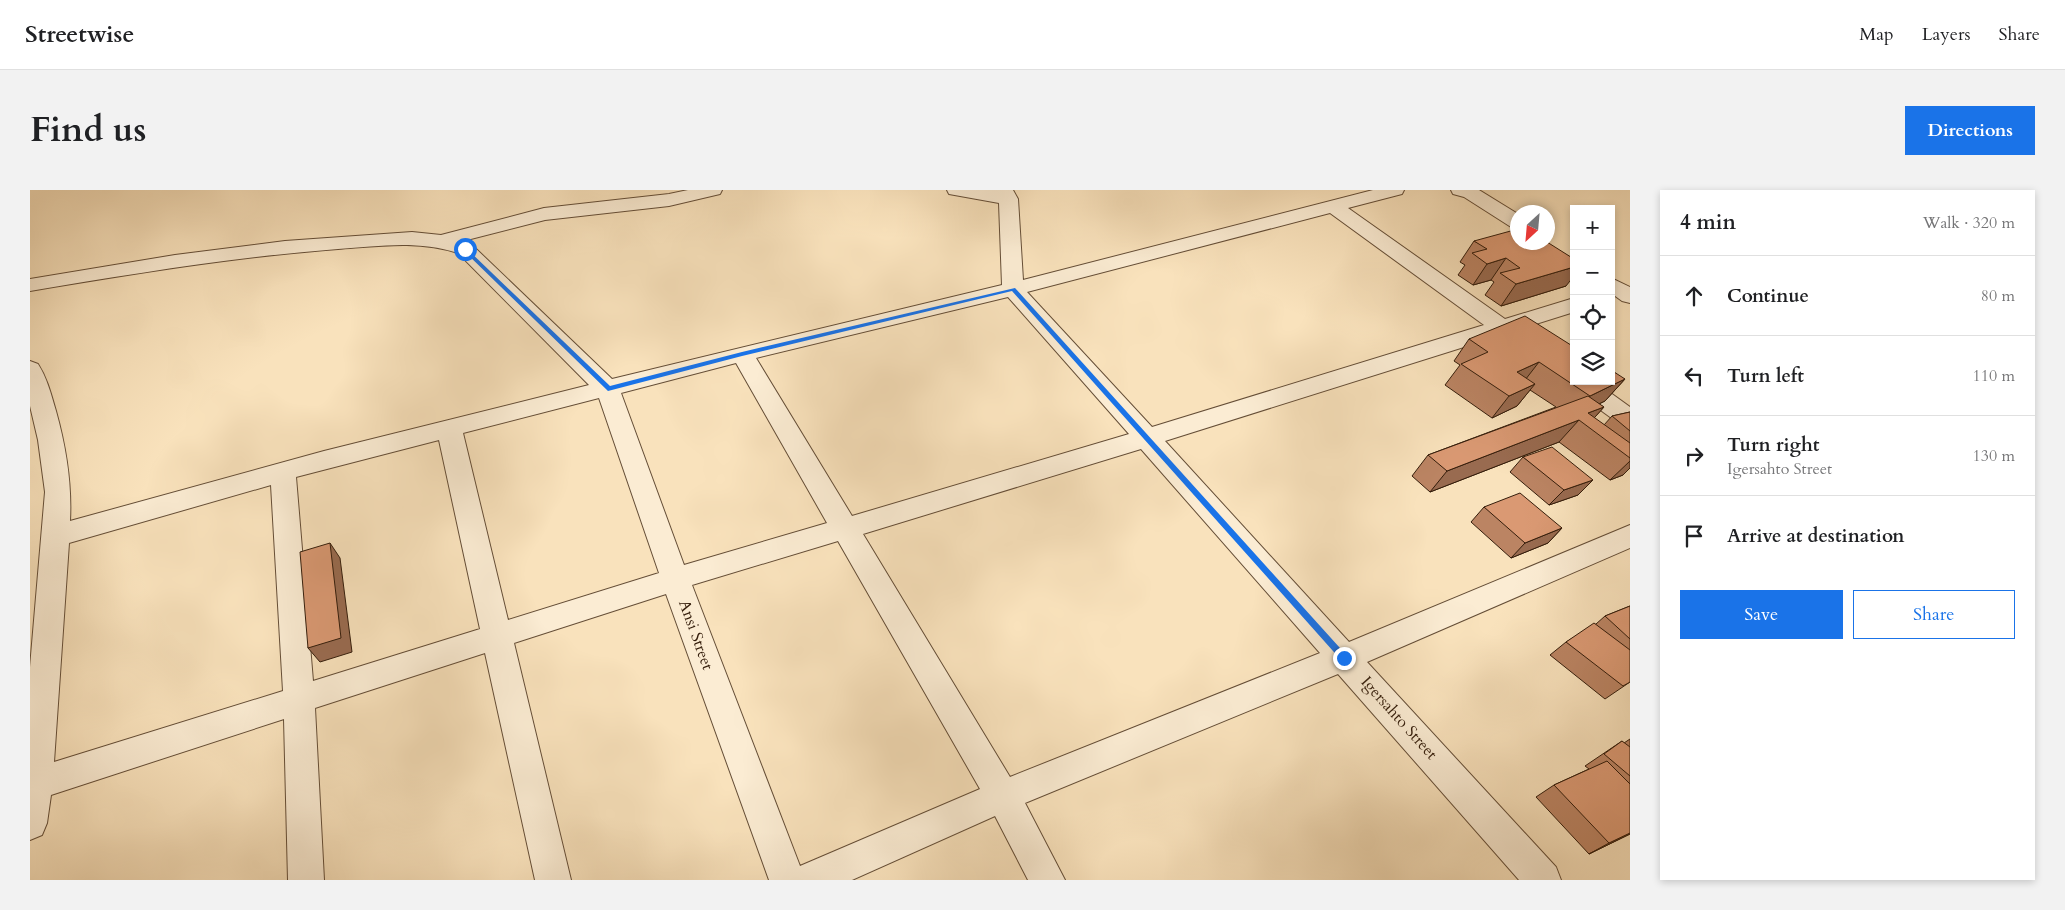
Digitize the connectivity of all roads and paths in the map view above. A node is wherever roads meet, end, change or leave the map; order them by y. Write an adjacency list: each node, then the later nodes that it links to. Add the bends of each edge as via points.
1 (713, 190): 8 (street, via 669,200 544,214)
2 (956, 190): 5 (street)
3 (1395, 190): 6 (street)
4 (1460, 190): 7 (street, via 1471,193)
5 (1006, 194): 10 (street)
6 (1333, 206): 10 (street); 12 (street)
7 (1510, 218)
8 (441, 241): 9 (street, via 412,238 285,247); 17 (street, via 465,249)
9 (30, 284)
10 (1013, 289): 13 (street); 20 (street, Igersahto Street)
11 (1570, 306): 12 (street)
12 (1502, 327): 14 (street); 20 (street)
13 (742, 354): 17 (street); 23 (street)
14 (1570, 376)
15 (32, 381): 21 (street)
16 (1583, 385): 18 (street)
17 (608, 389): 19 (street); 26 (street, Ansi Street)
18 (1630, 419)
19 (449, 428): 22 (street); 27 (street)
20 (1147, 438): 23 (street); 28 (street, Igersahto Street)
21 (40, 444): 24 (street, via 58,492)
22 (283, 472): 24 (street); 29 (street)
23 (844, 529): 26 (street); 31 (street)
24 (56, 536): 30 (street)
25 (1630, 536): 28 (street)
26 (675, 579): 27 (street); 35 (street, Ansi Street)
27 (497, 636): 29 (street); 34 (street)
28 (1344, 658): 31 (street); 38 (street, Igersahto Street)
29 (299, 700): 30 (street); 33 (street)
30 (36, 784): 32 (street)
31 (1003, 796): 36 (street); 37 (street)
32 (30, 822)
33 (306, 880)
34 (553, 880)
35 (787, 880)
36 (810, 880)
37 (1047, 880)
38 (1543, 880)

